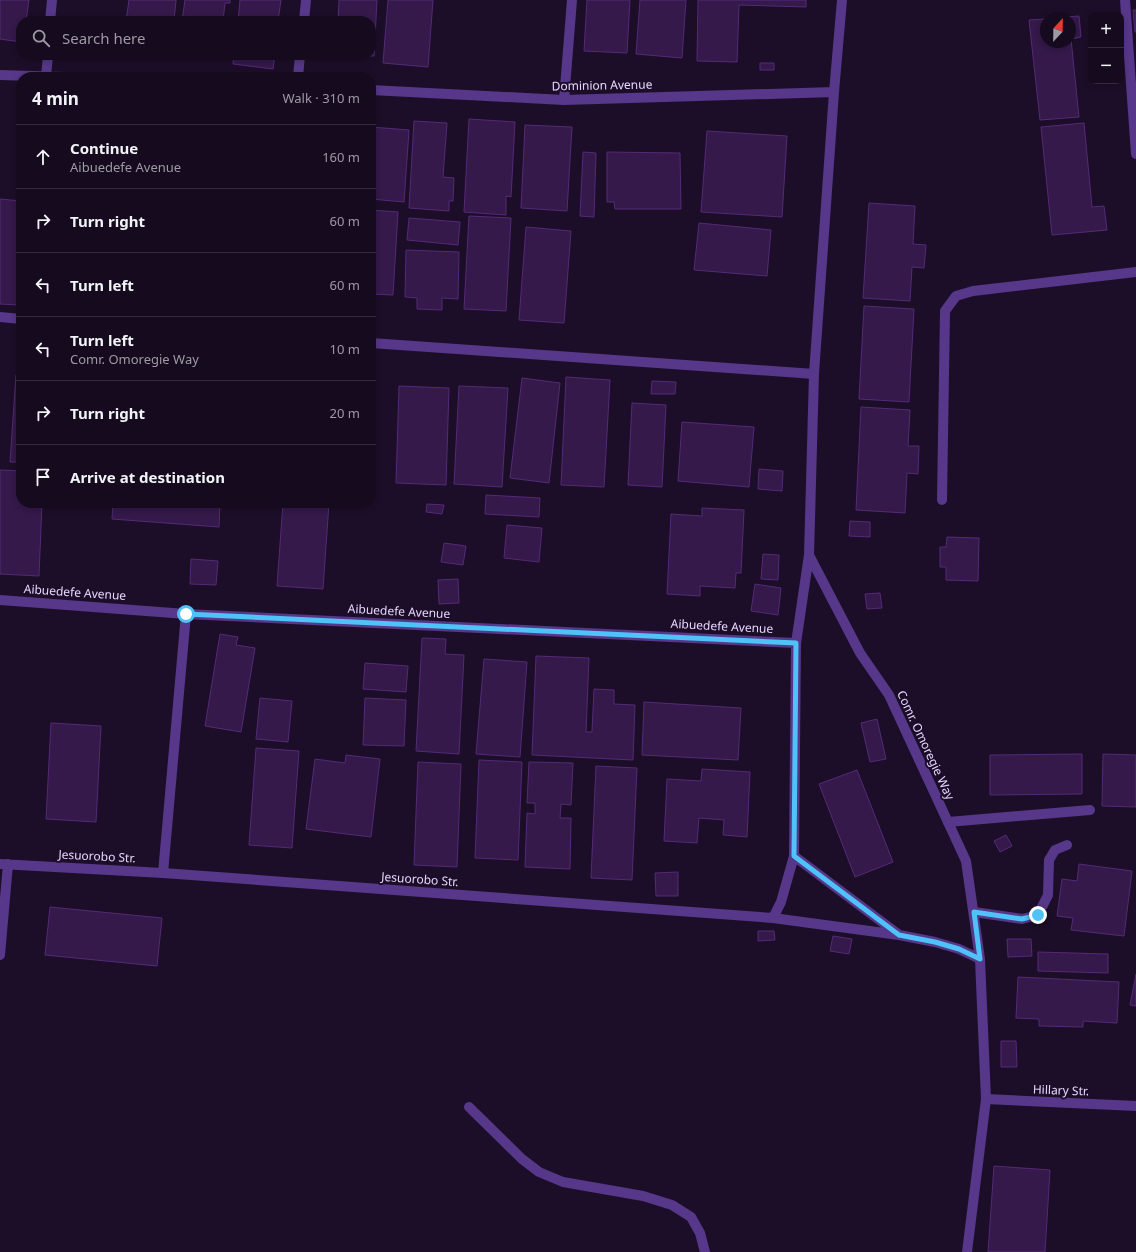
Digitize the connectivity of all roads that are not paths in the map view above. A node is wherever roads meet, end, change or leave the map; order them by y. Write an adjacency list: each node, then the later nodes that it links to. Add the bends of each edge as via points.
1 (52, 0): 6 (street)
2 (306, 0): 7 (street)
3 (572, 0): 16 (street)
4 (842, 0): 15 (street)
5 (1125, 0): 17 (street)
6 (50, 16)
7 (304, 16)
8 (48, 60): 10 (street)
9 (300, 60): 11 (street)
10 (46, 72)
11 (298, 72)
12 (0, 75): 13 (street)
13 (16, 75)
14 (376, 90): 16 (street, Dominion Avenue)
15 (834, 92): 16 (street, Dominion Avenue); 22 (street)
16 (564, 100)
17 (1136, 154)
18 (1136, 272): 23 (street, via 973,291 956,296 945,311)
19 (0, 317): 20 (street)
20 (16, 319)
21 (376, 343): 22 (street)
22 (814, 374): 24 (street)
23 (942, 500)
24 (809, 555): 27 (street); 29 (street, Comr. Omoregie Way, via 860,653 889,695)
25 (0, 600): 26 (street, Aibuedefe Avenue)
26 (186, 614): 27 (street, Aibuedefe Avenue); 33 (street)
27 (796, 643): 31 (street)
28 (1090, 810): 29 (street)
29 (948, 822): 34 (street, Comr. Omoregie Way, via 966,862)
30 (1067, 845): 34 (street, via 1055,850 1049,860 1048,895 1038,915 1022,919)
31 (794, 856): 35 (street, via 781,902); 36 (street)
32 (4, 864): 33 (street, Jesuorobo Str.); 37 (street)
33 (163, 873): 35 (street, Jesuorobo Str.)
34 (974, 912): 38 (street, Comr. Omoregie Way)
35 (773, 918): 36 (street, Jesuorobo Str.)
36 (899, 935): 38 (street, Jesuorobo Str., via 959,949)
37 (0, 955)
38 (980, 959): 39 (street, Comr. Omoregie Way)
39 (986, 1099): 40 (street, Hillary Str.); 43 (street, Comr. Omoregie Way)
40 (1136, 1106)
41 (469, 1108): 42 (street, via 539,1172 563,1182 643,1196 672,1205 691,1217 700,1233)
42 (705, 1252)
43 (967, 1252)

